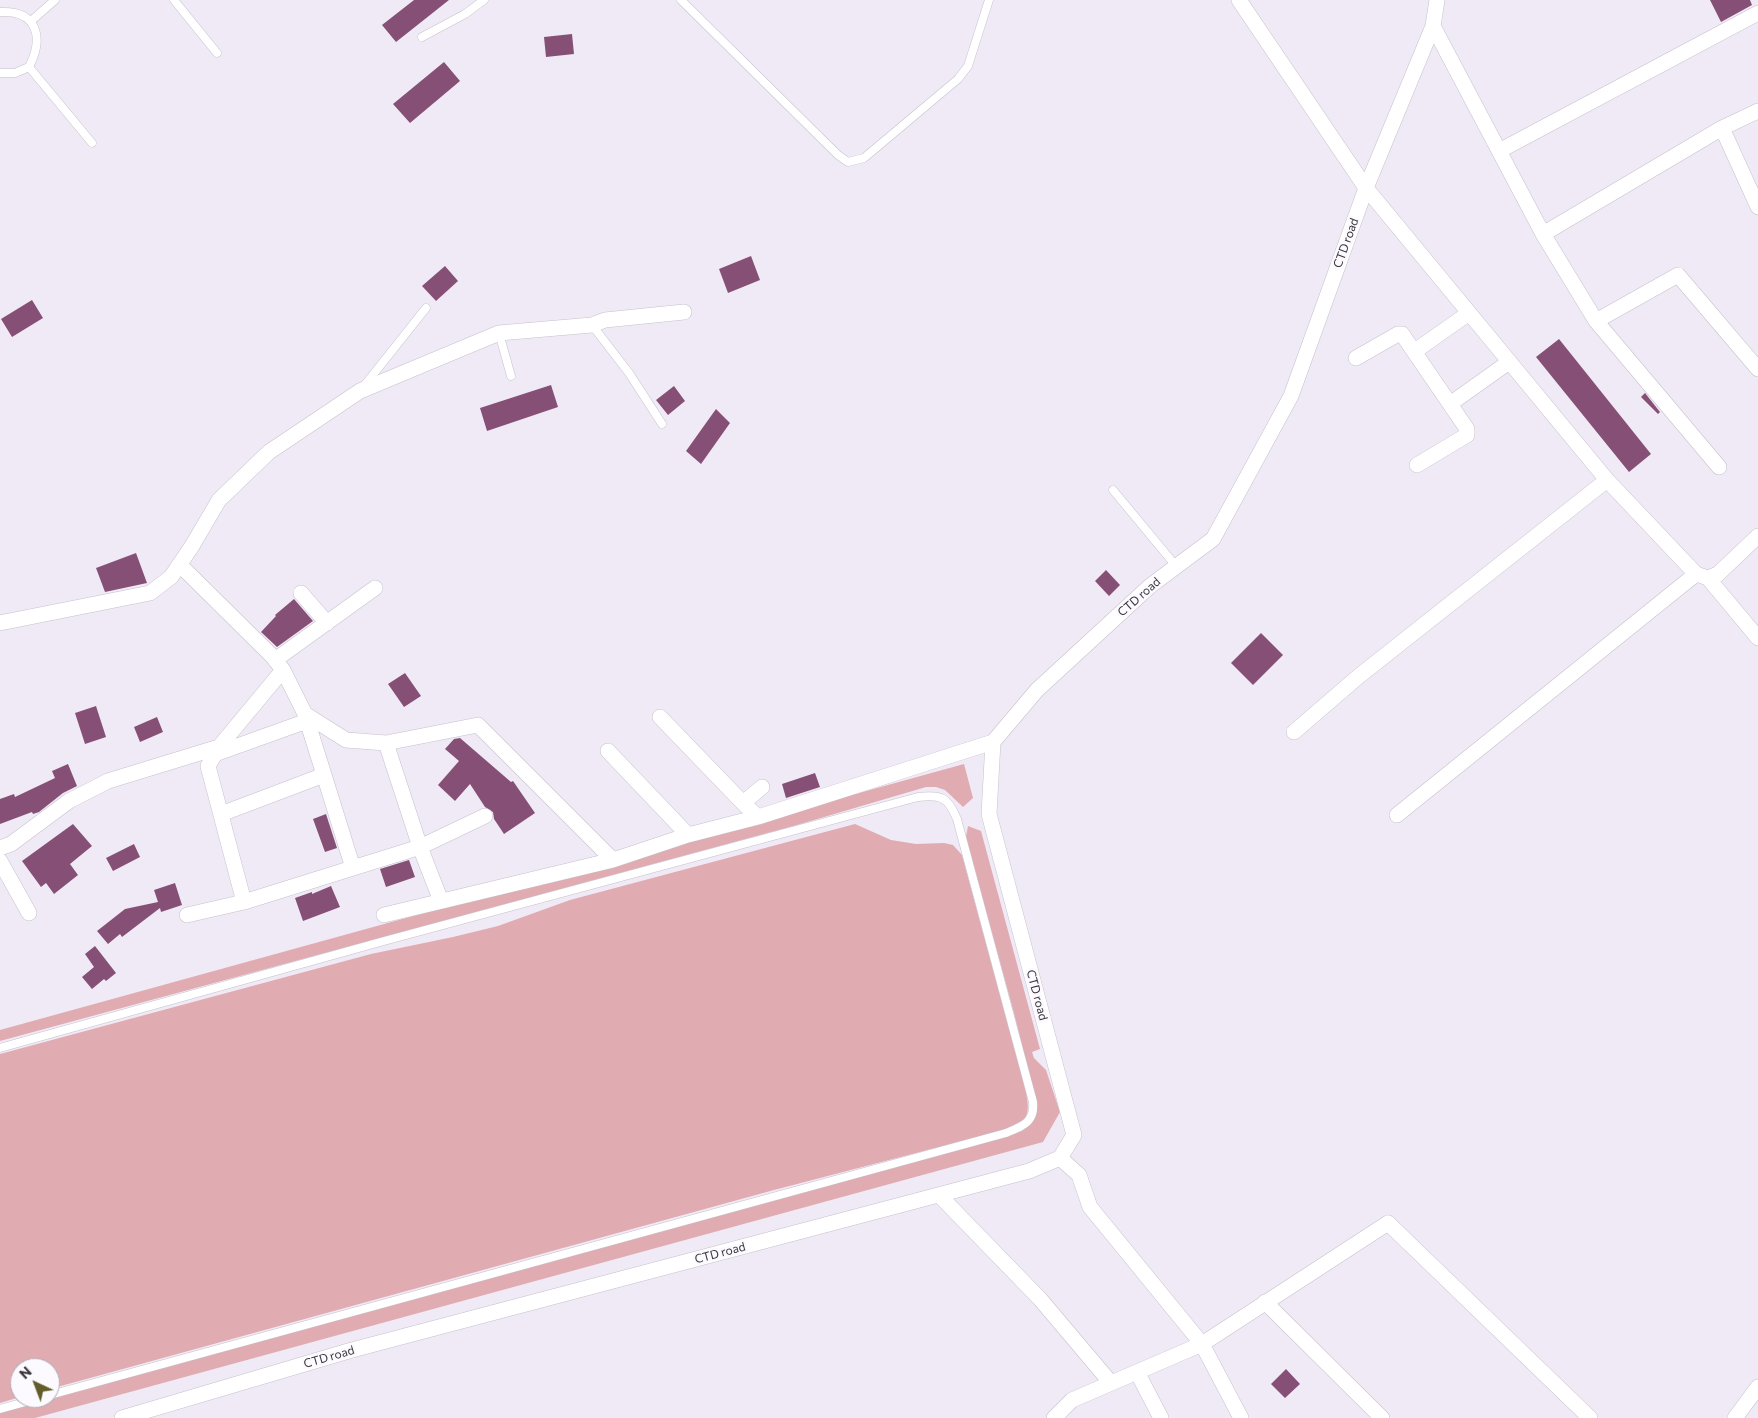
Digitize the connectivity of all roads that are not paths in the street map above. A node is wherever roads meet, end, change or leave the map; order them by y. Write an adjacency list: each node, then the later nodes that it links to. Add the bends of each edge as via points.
1 (55, 0): 10 (lane)
2 (174, 0): 13 (lane)
3 (484, 0): 12 (lane)
4 (682, 0): 5 (lane, via 848,162 864,158 958,79 968,66)
5 (989, 0)
6 (1437, 0): 11 (street, CTD road)
7 (1241, 2): 20 (street)
8 (0, 12): 10 (lane, via 22,15)
9 (1758, 13): 19 (street)
10 (31, 21): 14 (lane, via 38,46)
11 (1433, 26): 19 (street); 20 (street, CTD road)
12 (422, 37)
13 (217, 53)
14 (29, 67): 15 (lane, via 15,73); 18 (lane)
15 (0, 73)
16 (1758, 111): 17 (street)
17 (1722, 128): 21 (street); 22 (street)
18 (92, 143)
19 (1499, 151): 22 (street)
20 (1366, 188): 25 (street); 43 (street, CTD road, via 1291,396 1213,539)
21 (1758, 207)
22 (1543, 234): 26 (street)
23 (426, 308): 34 (lane)
24 (684, 312): 27 (street, via 605,320)
25 (1469, 313): 29 (street); 31 (street)
26 (1596, 321): 32 (street, via 1678,275); 38 (street)
27 (592, 325): 28 (street); 36 (lane)
28 (499, 333): 33 (lane); 34 (street)
29 (1415, 351): 30 (street, via 1402,334 1398,334); 35 (street)
30 (1356, 358)
31 (1509, 362): 35 (street); 39 (street)
32 (1758, 369)
33 (511, 376)
34 (360, 391): 42 (street, via 269,452 219,500)
35 (1450, 404): 37 (street, via 1467,429 1467,435)
36 (662, 424)
37 (1417, 466)
38 (1719, 467)
39 (1607, 480): 44 (street); 53 (street, via 1358,676)
40 (1113, 490): 43 (lane)
41 (1758, 536): 44 (street, via 1718,574)
42 (180, 564): 47 (street, via 172,577 150,593); 50 (street)
43 (1176, 566): 54 (street, CTD road, via 1150,586 1038,690)
44 (1702, 576): 49 (street); 64 (street)
45 (374, 588): 48 (street)
46 (301, 593): 48 (street)
47 (0, 623)
48 (327, 623): 50 (street)
49 (1758, 638)
50 (279, 665): 52 (street); 56 (street)
51 (660, 717): 60 (street)
52 (306, 718): 55 (street, via 346,740); 56 (street); 58 (street)
53 (1294, 732)
54 (993, 742): 65 (street); 79 (street, CTD road, via 989,814 1074,1135)
55 (386, 743): 68 (street); 70 (street, via 478,726)
56 (217, 750): 61 (street, via 208,766); 69 (street, via 108,781 70,801 11,844)
57 (608, 751): 67 (street)
58 (324, 775): 61 (street); 72 (street)
59 (762, 787): 60 (street)
60 (743, 803): 65 (street)
61 (221, 814): 74 (street)
62 (485, 816): 68 (street)
63 (966, 816): 66 (lane)
64 (1397, 816)
65 (758, 817): 67 (street)
66 (957, 819): 78 (lane, via 940,796 918,797); 86 (lane, via 1033,1102 1034,1110 1025,1124 1006,1133)
67 (688, 835): 70 (street)
68 (420, 847): 72 (street); 73 (street)
69 (0, 848)
70 (613, 860): 73 (street)
71 (0, 861): 75 (street)
72 (353, 868): 74 (street)
73 (441, 901): 77 (street)
74 (244, 902): 76 (street)
75 (29, 913)
76 (187, 915)
77 (384, 915)
78 (0, 1048)
79 (1060, 1158): 80 (street, CTD road, via 1029,1171); 82 (street, via 1079,1175 1090,1207)
80 (939, 1195): 84 (street, via 1040,1299); 87 (street, CTD road, via 352,1350)
81 (1265, 1302): 82 (street); 91 (street); 92 (street, via 1388,1223)
82 (1202, 1344): 83 (street); 90 (street)
83 (1137, 1372): 84 (street); 89 (street)
84 (1111, 1383): 88 (street, via 1072,1400)
85 (1758, 1388): 93 (street)
86 (60, 1392)
87 (122, 1418)
88 (1054, 1418)
89 (1161, 1418)
90 (1241, 1418)
91 (1382, 1418)
92 (1590, 1418)
93 (1735, 1418)

